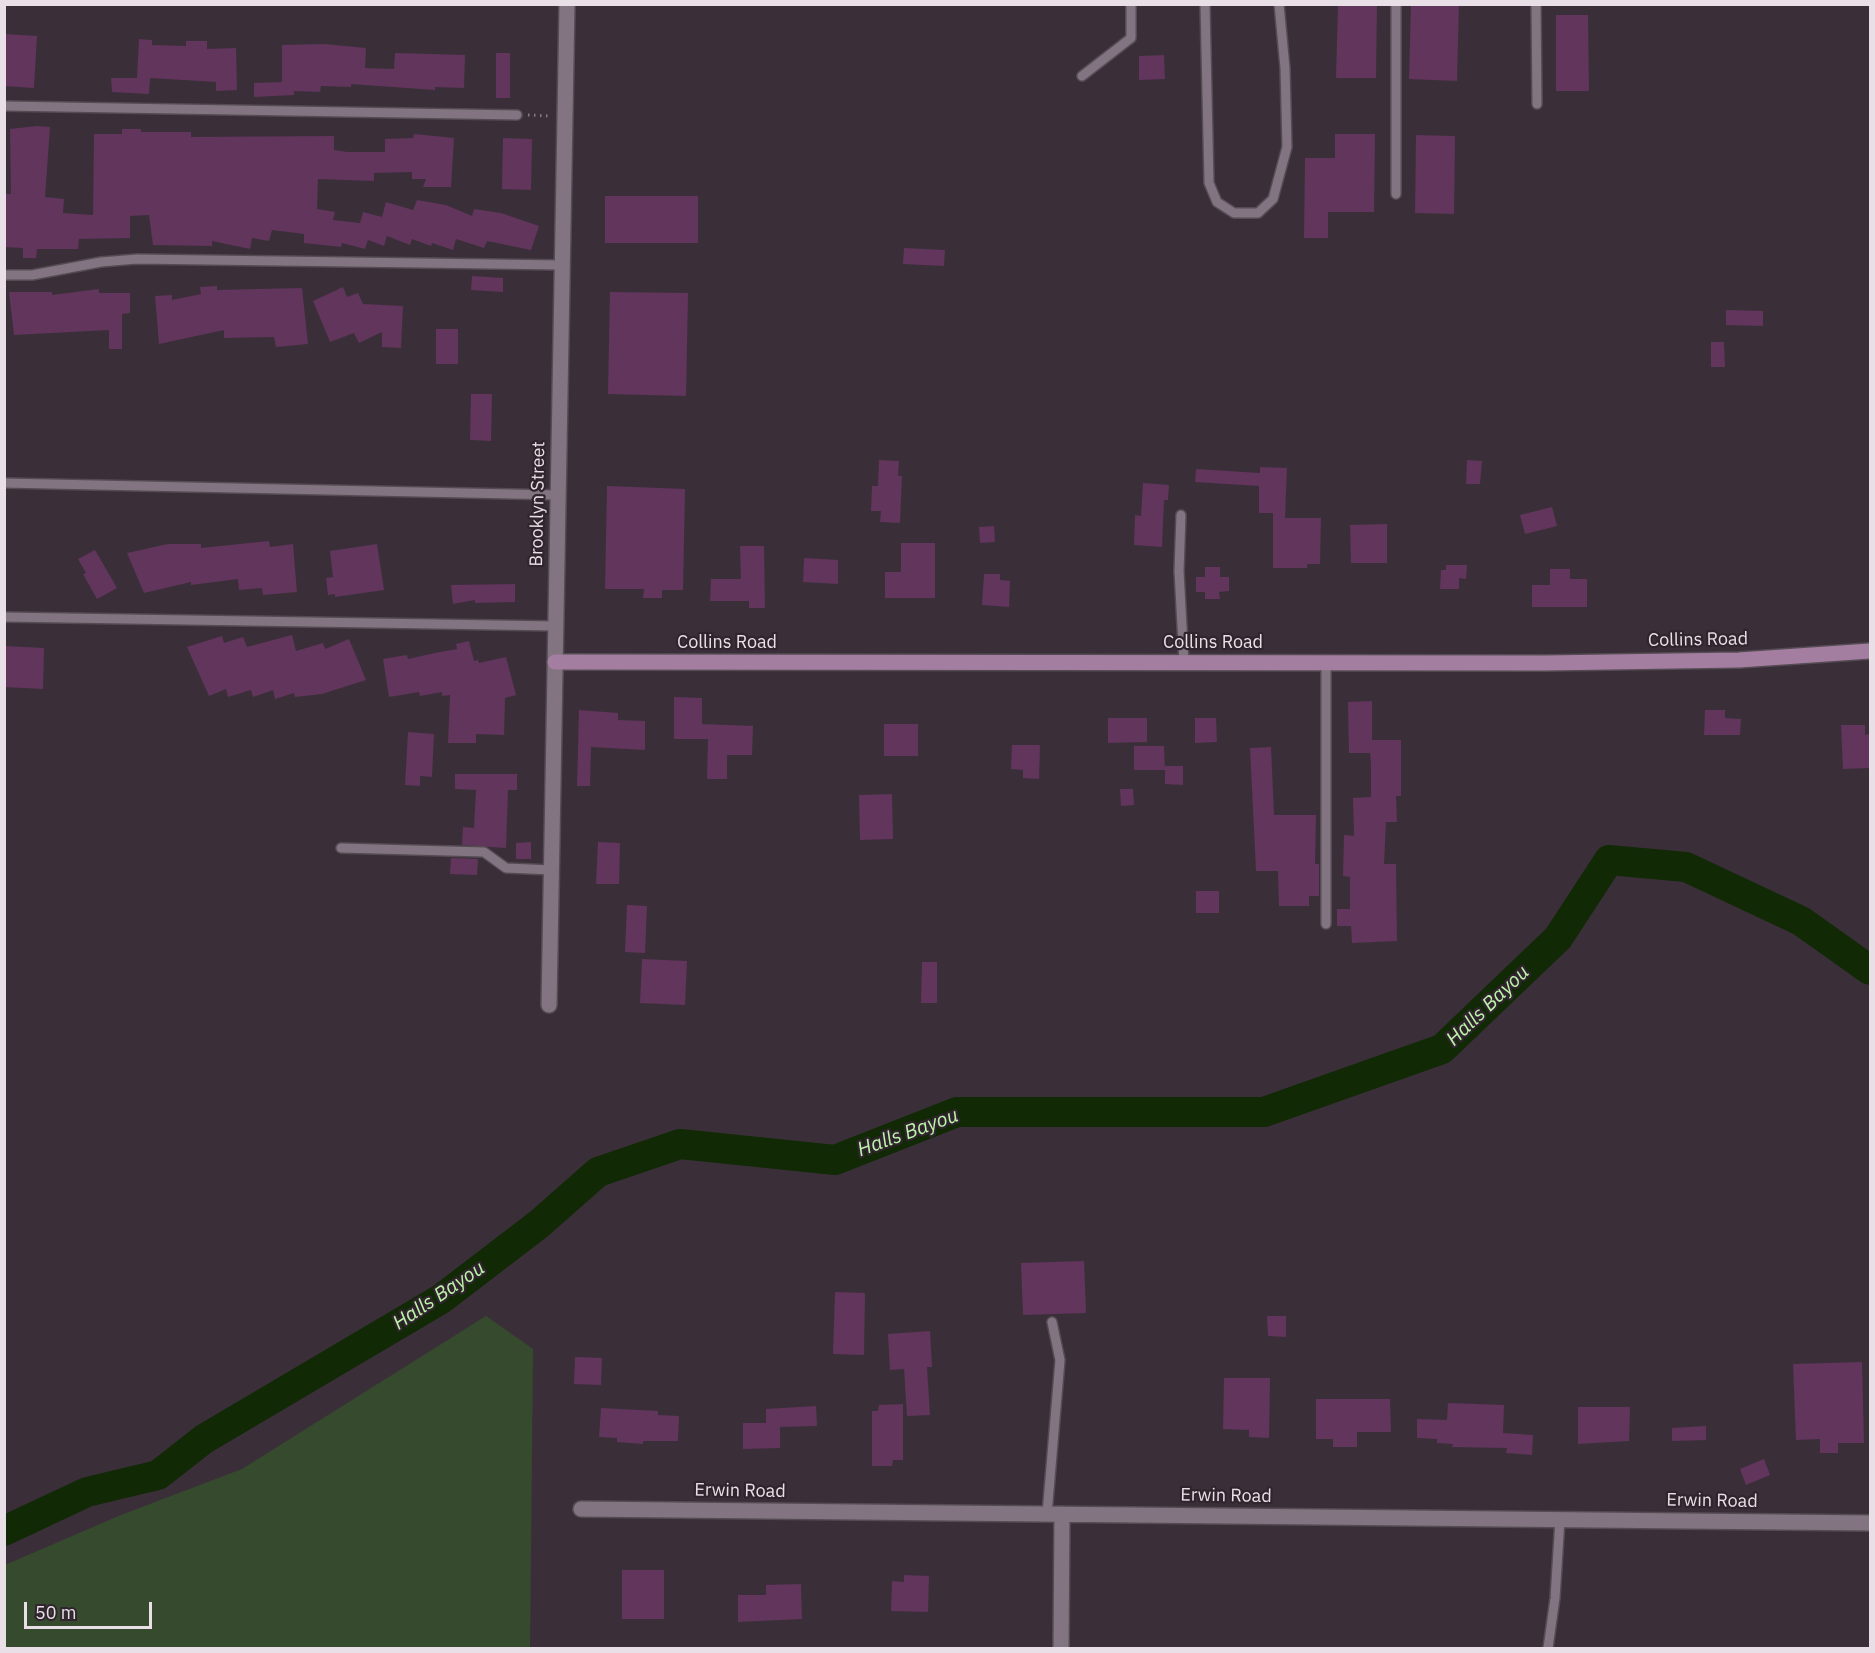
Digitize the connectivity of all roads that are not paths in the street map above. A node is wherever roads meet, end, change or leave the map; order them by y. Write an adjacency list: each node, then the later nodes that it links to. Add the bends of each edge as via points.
1 (567, 4): 12 (street, Brooklyn Street)
2 (1131, 4): 7 (lane, via 1131,38)
3 (1205, 4): 4 (lane, via 1209,183 1217,202 1234,213 1258,213 1273,199 1287,147)
4 (1279, 4)
5 (1396, 4): 11 (lane)
6 (1536, 4): 8 (lane)
7 (1082, 76)
8 (1537, 104)
9 (4, 106): 10 (lane)
10 (517, 115)
11 (1396, 194)
12 (562, 265): 13 (lane, via 137,259 101,261 32,275); 15 (street, Brooklyn Street)
13 (4, 274)
14 (4, 483): 15 (lane)
15 (558, 495): 18 (street, Brooklyn Street)
16 (1181, 515): 21 (lane, via 1178,553)
17 (4, 617): 18 (lane)
18 (555, 626): 20 (street, Brooklyn Street)
19 (1870, 652): 22 (street, Collins Road, via 1716,660)
20 (555, 662): 21 (street, Collins Road); 24 (street, Brooklyn Street)
21 (1184, 663): 22 (street, Collins Road)
22 (1326, 663): 25 (lane)
23 (341, 848): 24 (lane, via 484,852 506,867)
24 (552, 870): 26 (street, Brooklyn Street)
25 (1326, 924)
26 (549, 1005)
27 (1052, 1322): 29 (lane, via 1060,1360)
28 (581, 1509): 29 (street, Erwin Road)
29 (1055, 1514): 30 (street, Erwin Road); 32 (street)
30 (1560, 1519): 31 (street, Erwin Road); 33 (lane)
31 (1870, 1522)
32 (1061, 1648)
33 (1548, 1648)

